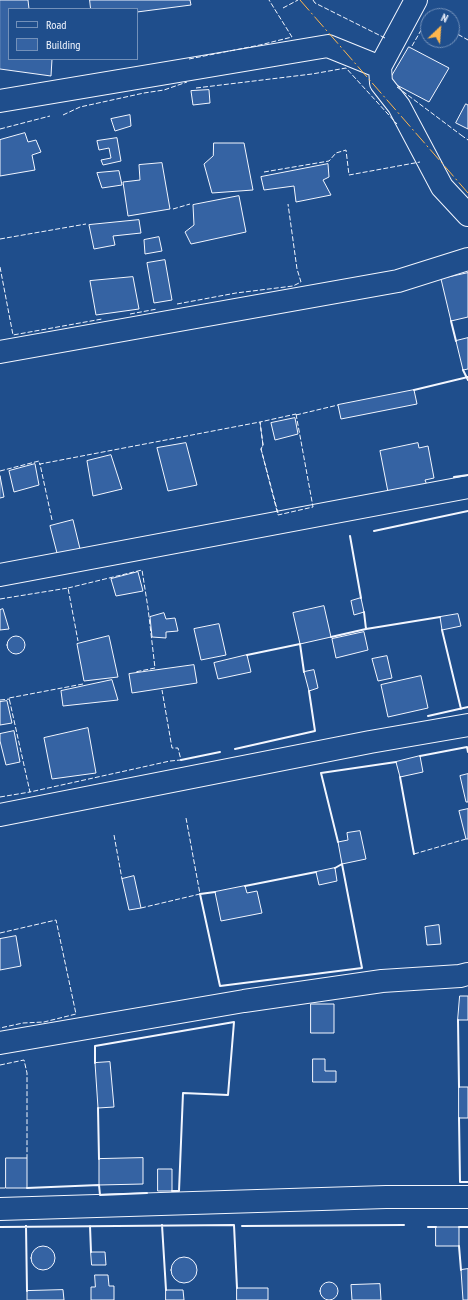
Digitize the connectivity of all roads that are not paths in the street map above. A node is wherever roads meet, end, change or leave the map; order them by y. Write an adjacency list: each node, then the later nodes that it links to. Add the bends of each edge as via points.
1 (416, 0): 2 (street)
2 (380, 67): 3 (street, via 328,46); 4 (street, via 381,83 399,106 442,187)
3 (0, 102)
4 (468, 215)
5 (468, 259): 6 (street, via 398,280)
6 (0, 352)
7 (468, 487): 8 (street)
8 (0, 575)
9 (468, 725): 10 (street)
10 (0, 815)
11 (468, 974): 12 (street, via 382,981 244,1001)
12 (0, 1043)
13 (468, 1197): 14 (street)
14 (0, 1209)

